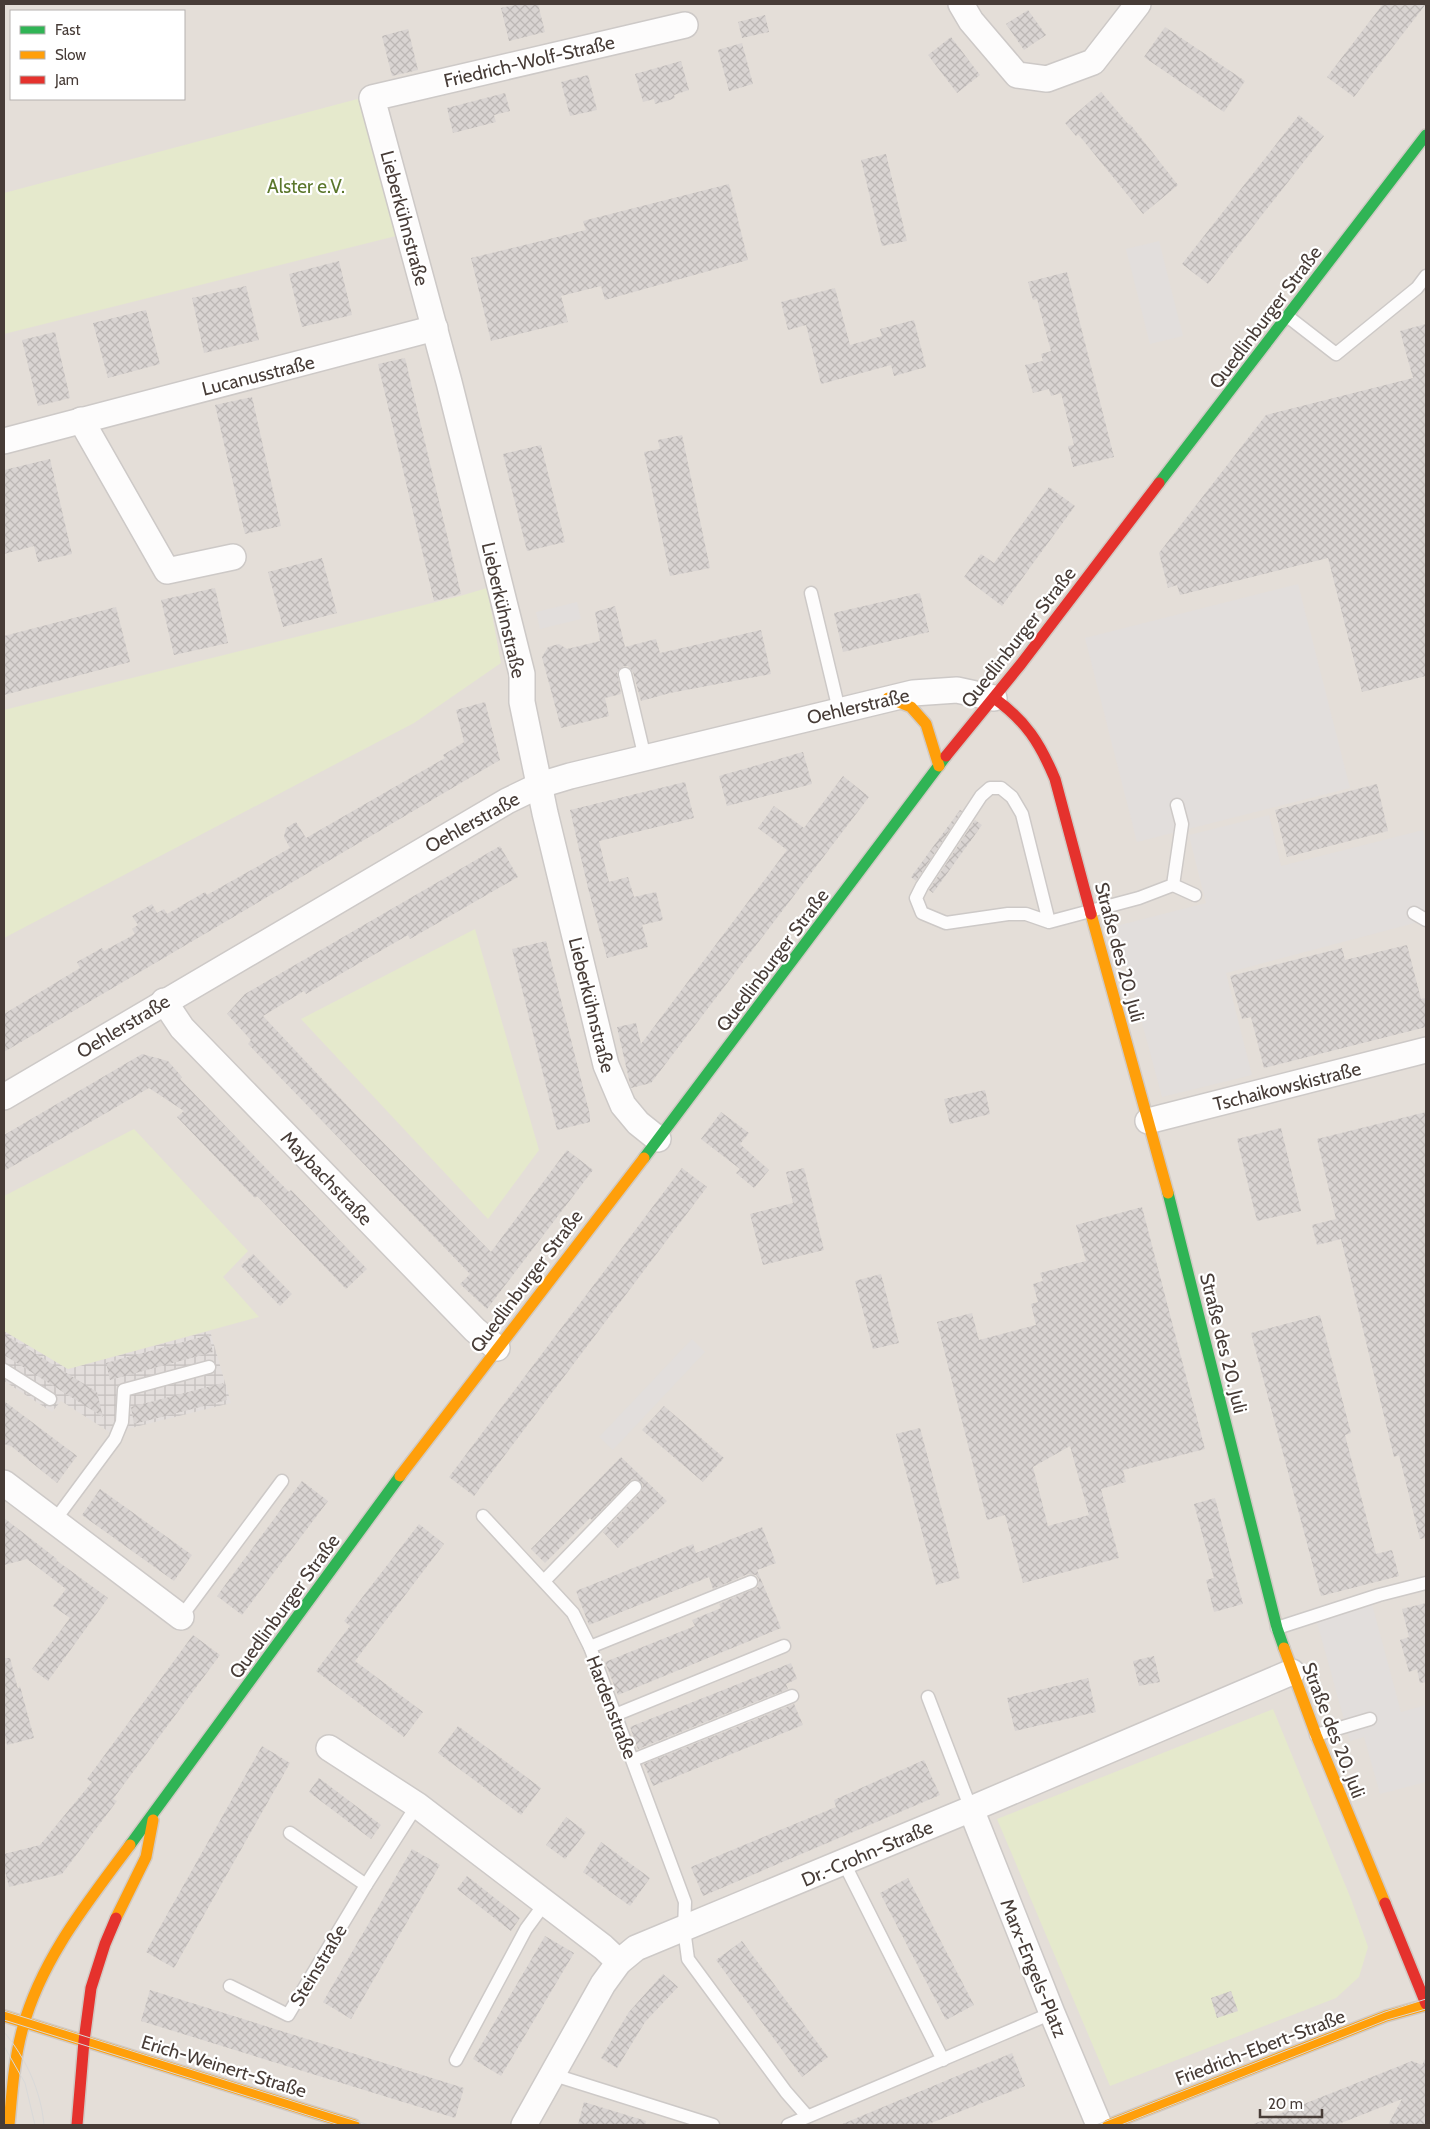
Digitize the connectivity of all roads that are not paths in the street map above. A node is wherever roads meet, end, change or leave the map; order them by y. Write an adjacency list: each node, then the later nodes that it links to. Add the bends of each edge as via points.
1 (961, 4): 2 (street, via 971,21 1017,75 1047,79 1093,62)
2 (1138, 4)
3 (685, 25): 4 (street, Friedrich-Wolf-Straße)
4 (372, 98): 9 (street, Lieberkühnstraße)
5 (1426, 135): 6 (main road, Quedlinburger Straße)
6 (1422, 150): 8 (main road, Quedlinburger Straße)
7 (1426, 276): 8 (lane, via 1417,288 1336,354)
8 (1287, 316): 16 (main road, Quedlinburger Straße)
9 (435, 328): 10 (street, Lucanusstraße); 20 (street, Lieberkühnstraße, via 522,674 522,702)
10 (81, 420): 11 (street, Lucanusstraße); 12 (street, via 167,571)
11 (4, 441)
12 (233, 557)
13 (811, 594): 17 (lane)
14 (625, 674): 18 (lane)
15 (888, 698): 16 (street, Oehlerstraße, via 957,690); 17 (street, Oehlerstraße); 19 (main road, via 911,707 926,724)
16 (994, 698): 19 (main road, Quedlinburger Straße); 24 (main road, Straße des 20. Juli, via 1023,720 1046,756 1065,810)
17 (839, 710): 18 (street, Oehlerstraße)
18 (645, 758): 20 (street, Oehlerstraße)
19 (939, 766): 32 (main road, Quedlinburger Straße)
20 (540, 785): 28 (street, Oehlerstraße, via 507,801); 32 (street, Lieberkühnstraße, via 606,1065 623,1105)
21 (1177, 805): 22 (lane, via 1182,824)
22 (1173, 884): 23 (lane); 24 (lane, via 1139,898)
23 (1195, 895)
24 (1091, 911): 27 (lane); 31 (main road, Straße des 20. Juli)
25 (1414, 913): 26 (lane)
26 (1426, 920)
27 (1049, 922): 27 (lane, via 1022,814 1012,797 1001,788 990,788 981,796 922,886 916,898 922,913 946,923 1008,914 1026,914)
28 (164, 1001): 30 (street, Oehlerstraße); 33 (street, Maybachstraße, via 182,1028 474,1330)
29 (1426, 1050): 31 (street, Tschaikowskistraße)
30 (4, 1097)
31 (1148, 1121): 46 (main road, Straße des 20. Juli)
32 (658, 1139): 33 (main road, Quedlinburger Straße)
33 (497, 1348): 59 (main road, Quedlinburger Straße)
34 (209, 1367): 41 (lane, via 124,1390 122,1422 115,1438)
35 (4, 1370): 36 (lane)
36 (50, 1399)
37 (282, 1481): 45 (lane)
38 (4, 1483): 41 (street)
39 (635, 1487): 42 (lane)
40 (483, 1516): 42 (lane, Hardenstraße)
41 (55, 1520): 45 (street)
42 (545, 1580): 48 (lane, Hardenstraße, via 574,1612)
43 (751, 1582): 48 (lane)
44 (1426, 1583): 46 (lane)
45 (181, 1617)
46 (1277, 1628): 49 (main road, Straße des 20. Juli)
47 (784, 1646): 52 (lane)
48 (590, 1647): 52 (lane, Hardenstraße)
49 (1292, 1672): 54 (main road, Straße des 20. Juli); 58 (street, Dr.-Crohn-Straße)
50 (792, 1696): 56 (lane)
51 (928, 1697): 58 (lane)
52 (615, 1715): 56 (lane, Hardenstraße)
53 (1370, 1719): 54 (lane)
54 (1316, 1735): 67 (main road, Straße des 20. Juli)
55 (329, 1748): 57 (street)
56 (633, 1760): 64 (lane, Hardenstraße, via 685,1902)
57 (417, 1804): 62 (lane, Steinstraße); 63 (street)
58 (971, 1809): 61 (street, Dr.-Crohn-Straße); 68 (street, Marx-Engels-Platz)
59 (155, 1812): 70 (main road, Quedlinburger Straße, via 60,1943 43,1974); 71 (main road, Quedlinburger Straße, via 146,1857 125,1897 90,1988)
60 (290, 1833): 62 (lane)
61 (844, 1863): 64 (street, Dr.-Crohn-Straße); 73 (lane)
62 (366, 1885): 66 (lane, Steinstraße, via 288,2015)
63 (545, 1903): 65 (street); 72 (lane, via 526,1929)
64 (684, 1929): 65 (street, Dr.-Crohn-Straße, via 636,1948); 75 (lane, Hardenstraße, via 688,1959 786,2092)
65 (619, 1962): 74 (street, Dr.-Crohn-Straße)
66 (230, 1986)
67 (1426, 2004): 83 (main road, Friedrich-Ebert-Straße, via 1386,2016)
68 (1052, 2013): 73 (lane); 82 (street, Marx-Engels-Platz)
69 (4, 2016): 70 (main road, Erich-Weinert-Straße)
70 (25, 2023): 71 (main road, Erich-Weinert-Straße); 76 (main road, Quedlinburger Straße, via 15,2063)
71 (84, 2041): 77 (main road, Quedlinburger Straße); 78 (main road, Erich-Weinert-Straße)
72 (456, 2060)
73 (943, 2060): 75 (lane)
74 (551, 2074): 79 (street, Dr.-Crohn-Straße); 80 (lane)
75 (808, 2116): 81 (lane)
76 (10, 2125)
77 (77, 2125)
78 (354, 2125)
79 (524, 2125)
80 (714, 2125)
81 (788, 2125)
82 (1099, 2125)
83 (1108, 2125)

